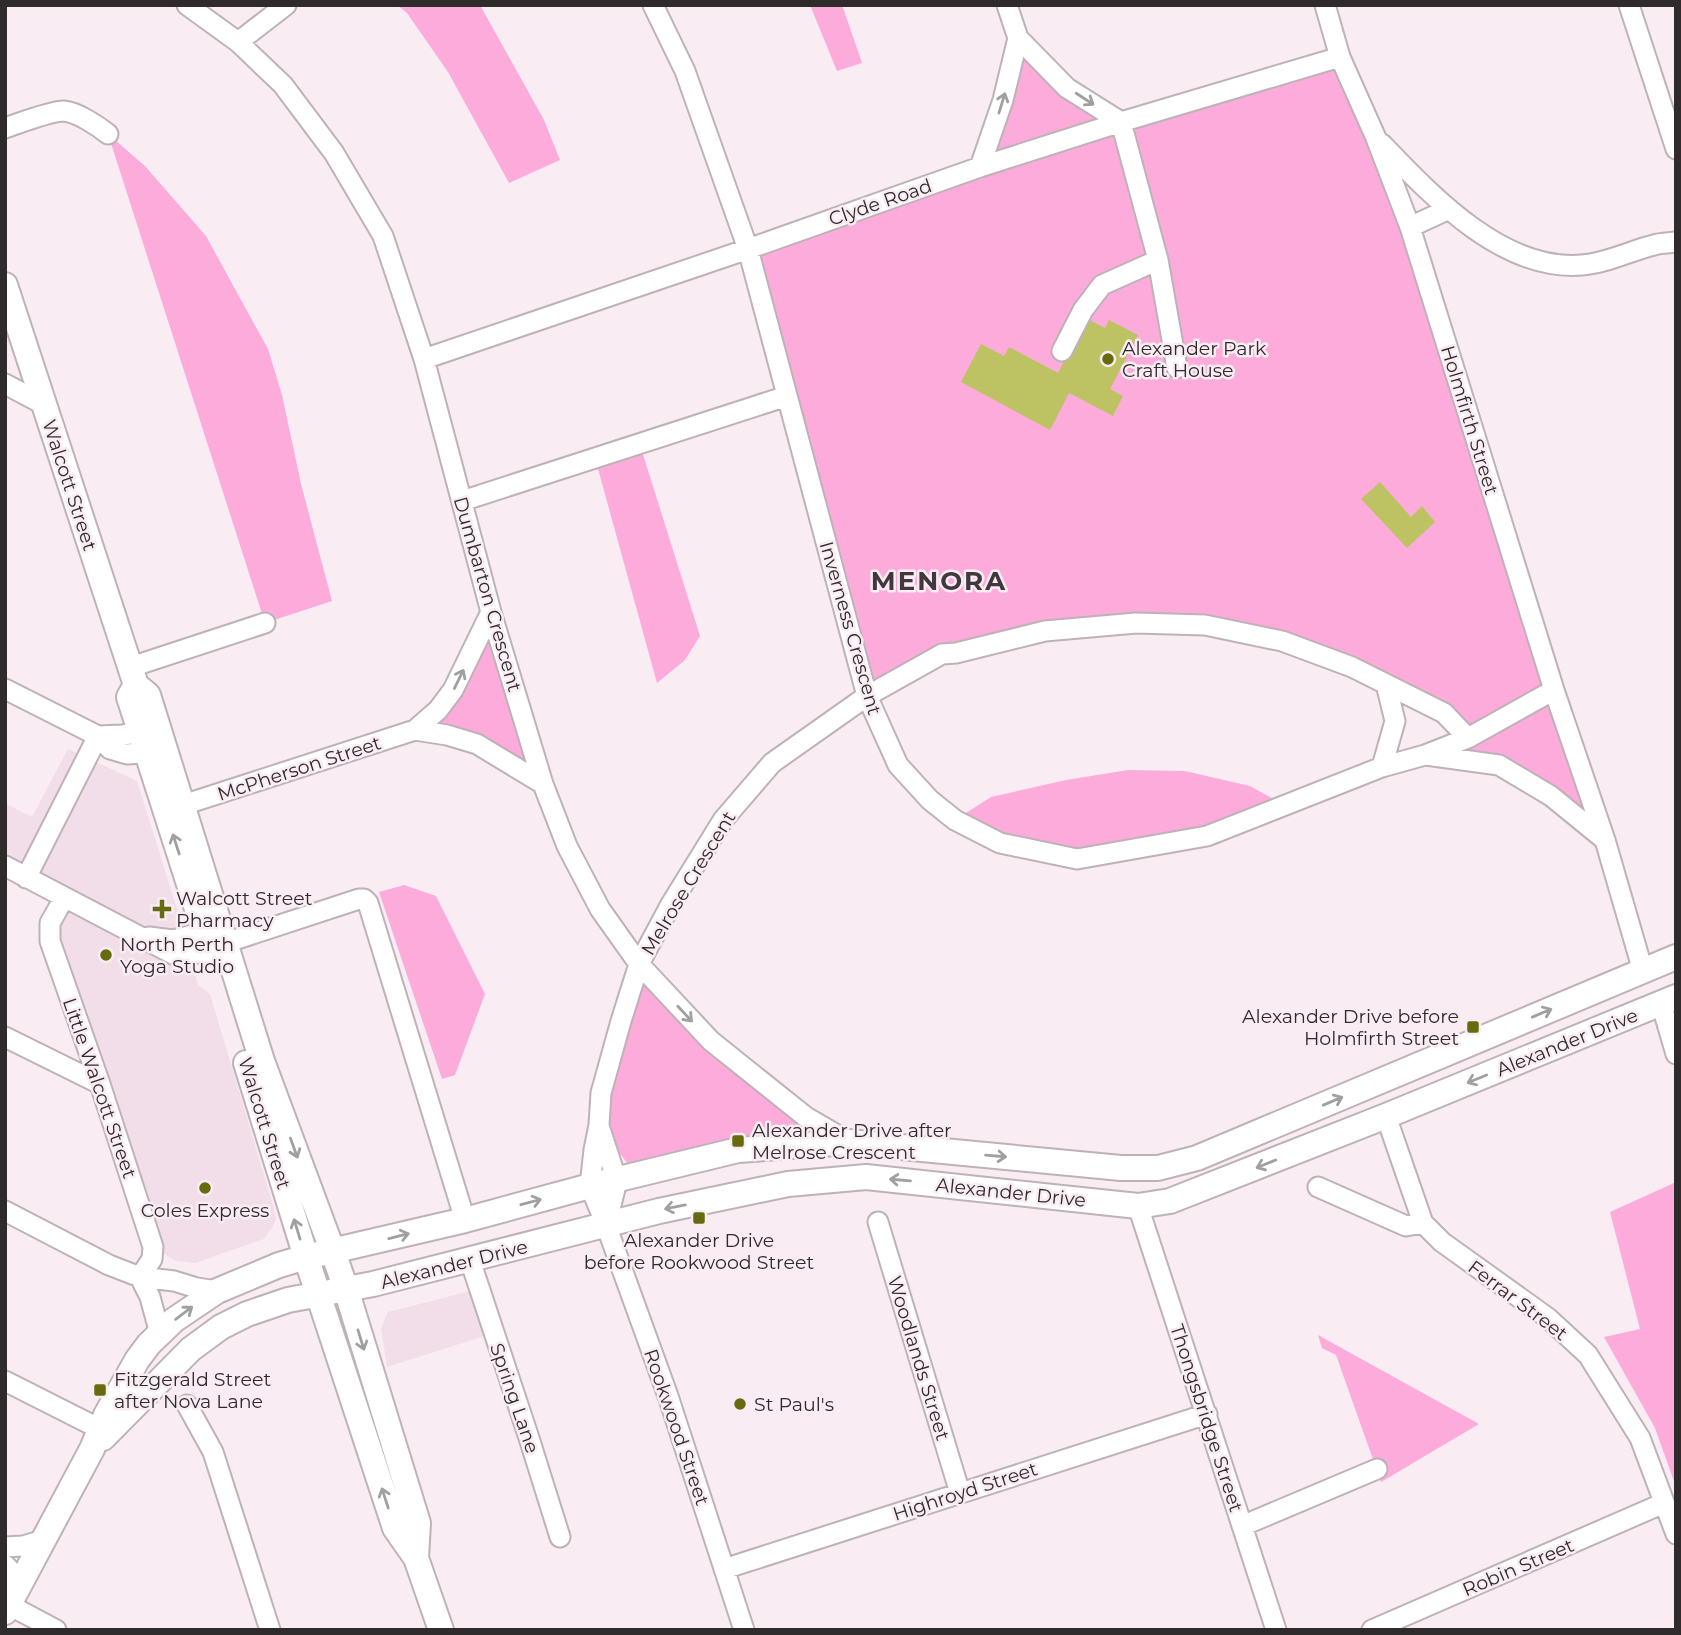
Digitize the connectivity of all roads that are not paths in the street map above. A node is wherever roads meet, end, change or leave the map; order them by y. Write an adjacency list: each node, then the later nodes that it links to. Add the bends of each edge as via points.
1 (187, 5): 8 (street, Dumbarton Crescent)
2 (286, 5): 8 (street)
3 (653, 5): 19 (street, Inverness Crescent, via 685,71)
4 (1007, 5): 7 (street)
5 (1325, 5): 9 (street, Holmfirth Street)
6 (1629, 5): 14 (street)
7 (1018, 38): 10 (street, one-way to 10, via 1068,88); 15 (street, one-way to 7)
8 (238, 42): 23 (street, Dumbarton Crescent, via 283,85 334,153 383,236)
9 (1340, 57): 10 (street, Clyde Road); 13 (street, Holmfirth Street)
10 (1121, 122): 15 (street, Clyde Road); 20 (street)
11 (5, 128): 12 (street, via 67,111)
12 (107, 134)
13 (1376, 138): 16 (street); 17 (street, Holmfirth Street)
14 (1676, 149)
15 (980, 167): 19 (street, Clyde Road)
16 (1449, 209): 17 (street); 18 (street, via 1496,244 1557,266 1604,261)
17 (1410, 228): 34 (street, Holmfirth Street)
18 (1666, 243)
19 (748, 249): 23 (street, Clyde Road); 26 (street, Inverness Crescent)
20 (1158, 260): 22 (street, via 1102,285); 24 (street)
21 (5, 285): 27 (main road, Walcott Street)
22 (1062, 351)
23 (424, 359): 28 (street, Dumbarton Crescent)
24 (1177, 368)
25 (5, 384): 27 (street)
26 (787, 396): 28 (street); 35 (street, Inverness Crescent)
27 (43, 404): 31 (main road, Walcott Street)
28 (462, 501): 29 (street, Dumbarton Crescent)
29 (491, 612): 36 (street, McPherson Street, one-way to 29, via 453,690); 42 (street, Dumbarton Crescent)
30 (265, 623): 31 (street)
31 (134, 676): 39 (main road, Walcott Street, via 129,697)
32 (1386, 684): 35 (street, Melrose Crescent, via 1282,641 1205,625 1136,623 1045,631 942,654); 38 (street, Melrose Crescent, via 1444,713); 41 (street, via 1395,721)
33 (5, 689): 37 (street)
34 (1554, 690): 38 (street, Inverness Crescent); 44 (street, Holmfirth Street)
35 (867, 696): 41 (street, Inverness Crescent, via 898,765 955,820 1000,843 1077,859 1207,836); 50 (street, Melrose Crescent, via 772,763 723,820)
36 (415, 730): 42 (street, McPherson Street, via 477,744); 43 (street, McPherson Street)
37 (98, 736): 39 (street, via 110,749 127,754); 46 (street)
38 (1468, 738): 40 (street, Inverness Crescent)
39 (153, 742): 43 (main road, Walcott Street); 48 (main road, Walcott Street, one-way to 39)
40 (1425, 755): 41 (street, Inverness Crescent); 44 (street, via 1499,765 1551,796)
41 (1382, 767)
42 (543, 784): 50 (street, Dumbarton Crescent, via 567,846 600,909)
43 (183, 805): 48 (main road, Walcott Street)
44 (1605, 840): 51 (street, Holmfirth Street)
45 (5, 866): 46 (street)
46 (26, 878): 47 (street)
47 (64, 898): 48 (street, via 175,955); 55 (street, Little Walcott Street, via 50,923 50,941)
48 (213, 942): 64 (street, via 365,899); 68 (main road, Walcott Street, one-way to 68); 69 (main road, Walcott Street, one-way to 48)
49 (1676, 957): 51 (main road, Alexander Drive)
50 (639, 964): 57 (street, Melrose Crescent, via 601,1093); 58 (street, Dumbarton Crescent, one-way to 58, via 711,1041 806,1117)
51 (1643, 971): 58 (main road, Alexander Drive, one-way to 51, via 1158,1168 1197,1158)
52 (1668, 1000): 54 (street); 56 (main road, Alexander Drive, one-way to 56)
53 (5, 1037): 55 (street)
54 (1676, 1054)
55 (100, 1084): 71 (street, Little Walcott Street, via 153,1247 152,1259)
56 (1386, 1116): 62 (main road, Alexander Drive, one-way to 62, via 1171,1201); 66 (street, Ferrar Street)
57 (599, 1125): 59 (street, Melrose Crescent); 60 (street, Melrose Crescent)
58 (849, 1142): 59 (main road, Alexander Drive, via 738,1150)
59 (617, 1181): 60 (main road, Alexander Drive); 67 (street)
60 (590, 1186): 64 (main road, Alexander Drive, one-way to 60); 67 (street, Melrose Crescent)
61 (1318, 1186): 66 (street, via 1406,1226)
62 (1138, 1206): 67 (main road, Alexander Drive, one-way to 67, via 866,1177 788,1185); 78 (street, Thongsbridge Street)
63 (5, 1211): 71 (street)
64 (465, 1220): 68 (main road, Alexander Drive, one-way to 64)
65 (878, 1222): 81 (street, Woodlands Street)
66 (1423, 1223): 82 (street, Ferrar Street, via 1442,1242 1548,1318 1588,1355 1640,1438)
67 (606, 1225): 70 (main road, Alexander Drive); 90 (street, Rookwood Street)
68 (333, 1252): 69 (main road, Alexander Drive); 72 (main road, Walcott Street)
69 (306, 1257): 73 (main road, Alexander Drive); 74 (main road, Walcott Street)
70 (470, 1260): 72 (main road, Alexander Drive); 85 (street, Spring Lane)
71 (140, 1277): 73 (street); 75 (street)
72 (345, 1289): 74 (main road, Alexander Drive); 88 (main road, Walcott Street, one-way to 88, via 418,1523)
73 (217, 1291): 75 (main road, Alexander Drive, one-way to 73)
74 (318, 1293): 79 (main road, Alexander Drive, via 247,1314 221,1327 191,1349); 88 (main road, Walcott Street, one-way to 74, via 395,1528)
75 (160, 1334): 79 (main road, Alexander Drive, via 137,1360)
76 (5, 1381): 79 (street)
77 (187, 1405): 93 (street, via 214,1452)
78 (1207, 1414): 81 (street, Highroyd Street); 83 (street, Thongsbridge Street)
79 (96, 1439): 86 (main road, Alexander Drive)
80 (1377, 1469): 83 (street)
81 (960, 1493): 90 (street, Highroyd Street)
82 (1664, 1503): 84 (street, Ferrar Street); 97 (street, Robin Street)
83 (1242, 1525): 96 (street, Thongsbridge Street)
84 (1676, 1534)
85 (560, 1537)
86 (44, 1540): 87 (street); 91 (main road, Alexander Drive)
87 (5, 1547)
88 (416, 1558): 94 (main road, Walcott Street)
89 (5, 1565): 91 (street)
90 (724, 1569): 95 (street, Rookwood Street)
91 (11, 1602): 92 (street)
92 (56, 1630)
93 (270, 1630)
94 (441, 1630)
95 (744, 1630)
96 (1276, 1630)
97 (1372, 1630)

